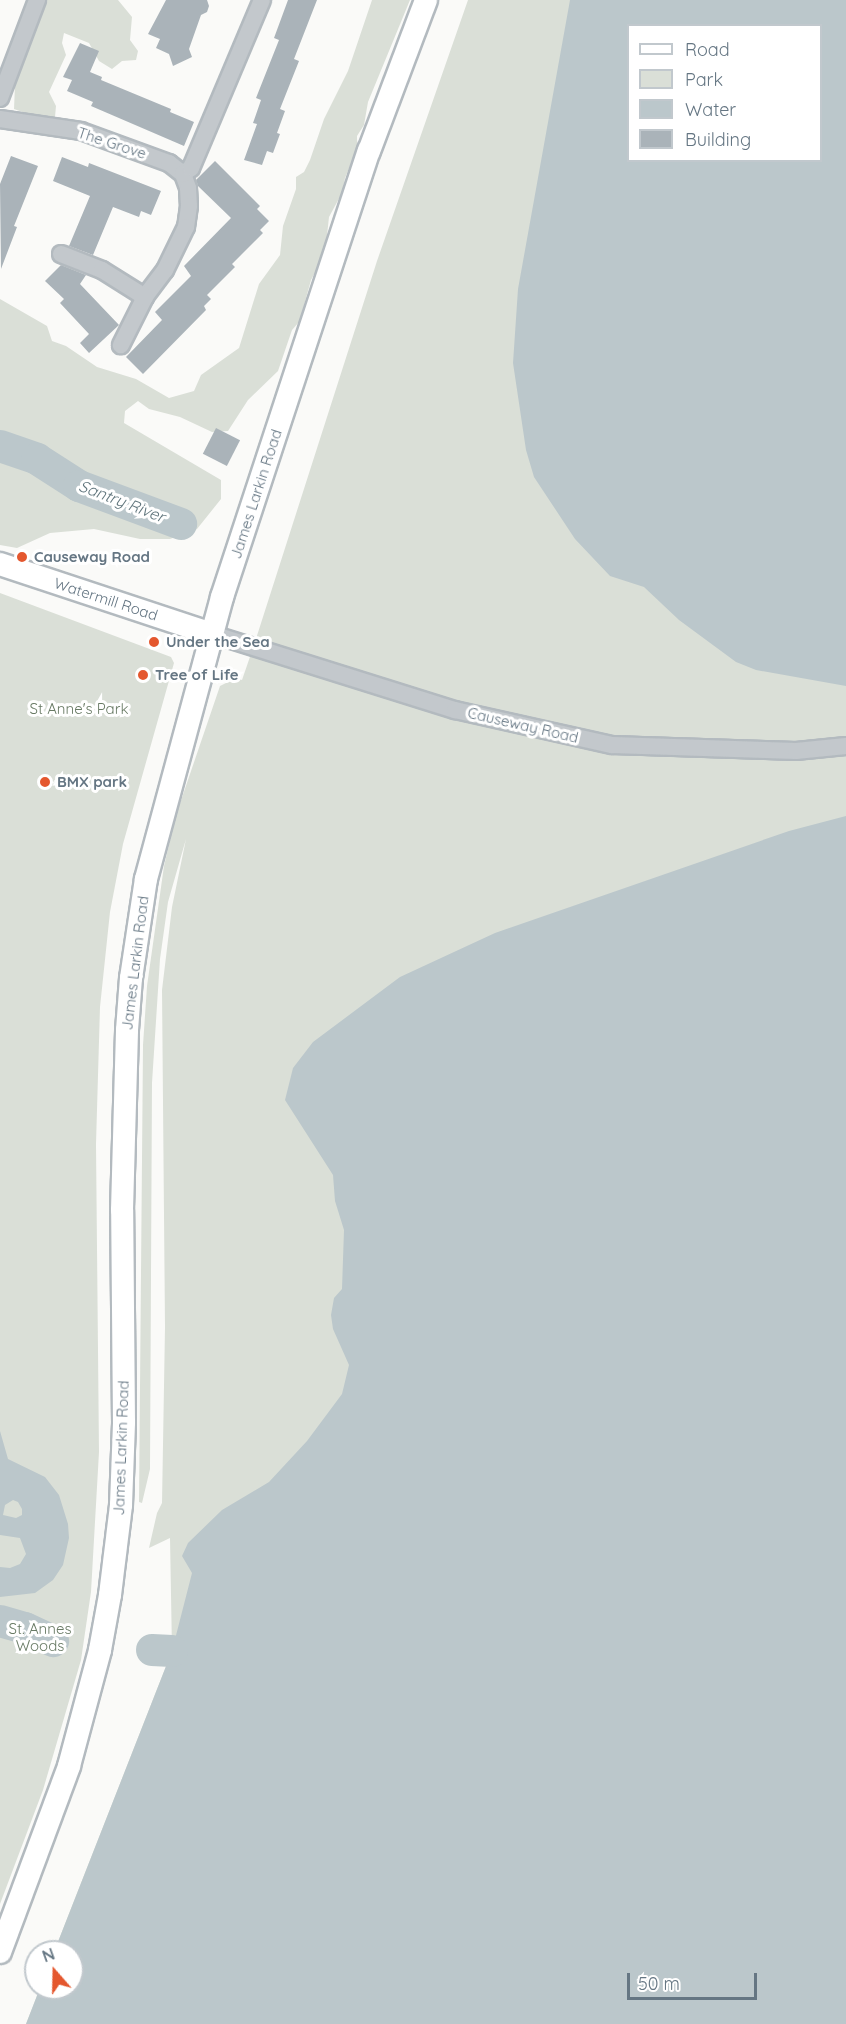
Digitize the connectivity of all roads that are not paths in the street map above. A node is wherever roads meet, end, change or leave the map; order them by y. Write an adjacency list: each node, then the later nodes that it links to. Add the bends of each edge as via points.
1 (37, 0): 4 (street)
2 (262, 0): 6 (street, via 191,168)
3 (426, 0): 11 (main road, James Larkin Road, via 362,173)
4 (0, 98)
5 (0, 119): 6 (street, The Grove, via 81,131 169,163)
6 (183, 174): 8 (street, via 188,188 186,227 165,270)
7 (61, 254): 8 (street, via 102,270)
8 (145, 297): 9 (street)
9 (121, 345)
10 (0, 564): 11 (main road, Watermill Road)
11 (212, 634): 12 (street, Causeway Road, via 455,710 612,745 796,751); 13 (main road, James Larkin Road, via 154,839 131,978 122,1210 124,1422 121,1505 110,1595 98,1661 69,1766)
12 (846, 746)
13 (0, 1952)

